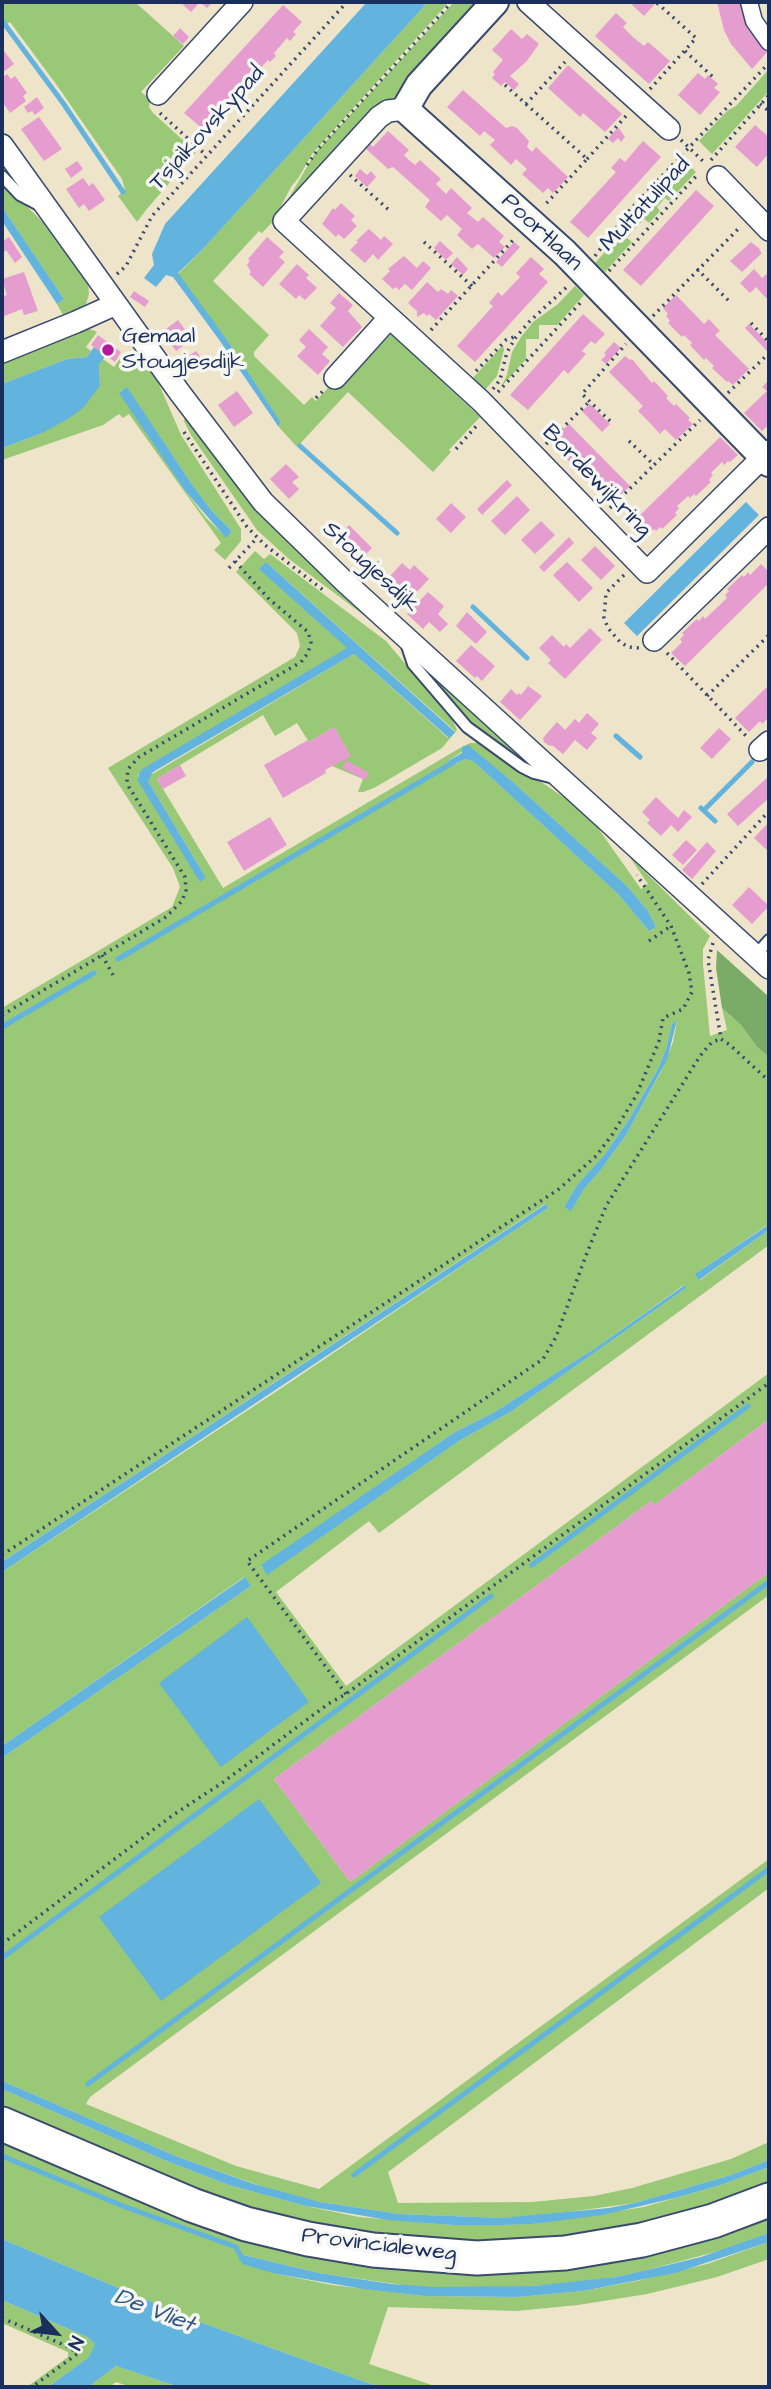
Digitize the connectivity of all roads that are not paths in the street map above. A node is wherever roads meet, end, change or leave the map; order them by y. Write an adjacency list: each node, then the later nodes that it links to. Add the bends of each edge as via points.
1 (242, 2): 6 (street)
2 (495, 2): 7 (street, via 419,85)
3 (528, 2): 8 (street)
4 (749, 2): 5 (street, via 754,21)
5 (769, 42)
6 (158, 94)
7 (405, 109): 15 (street, Bordewijkring, via 379,117 284,221); 18 (street, Poortlaan, via 554,242)
8 (669, 130)
9 (2, 145): 12 (street, Stougjesdijk)
10 (712, 171): 13 (street)
11 (2, 176): 12 (lane, via 20,195)
12 (47, 208): 14 (street, Stougjesdijk)
13 (769, 230)
14 (116, 304): 16 (street); 21 (street, Stougjesdijk, via 263,502 691,896)
15 (389, 318): 17 (street); 18 (street, Bordewijkring, via 485,406 647,572)
16 (2, 352)
17 (335, 378)
18 (767, 457)
19 (769, 528): 20 (street)
20 (654, 640)
21 (765, 955)
22 (2, 2124): 23 (main road, Provincialeweg, via 246,2224 373,2250 477,2258 565,2253 642,2241)
23 (769, 2200)

